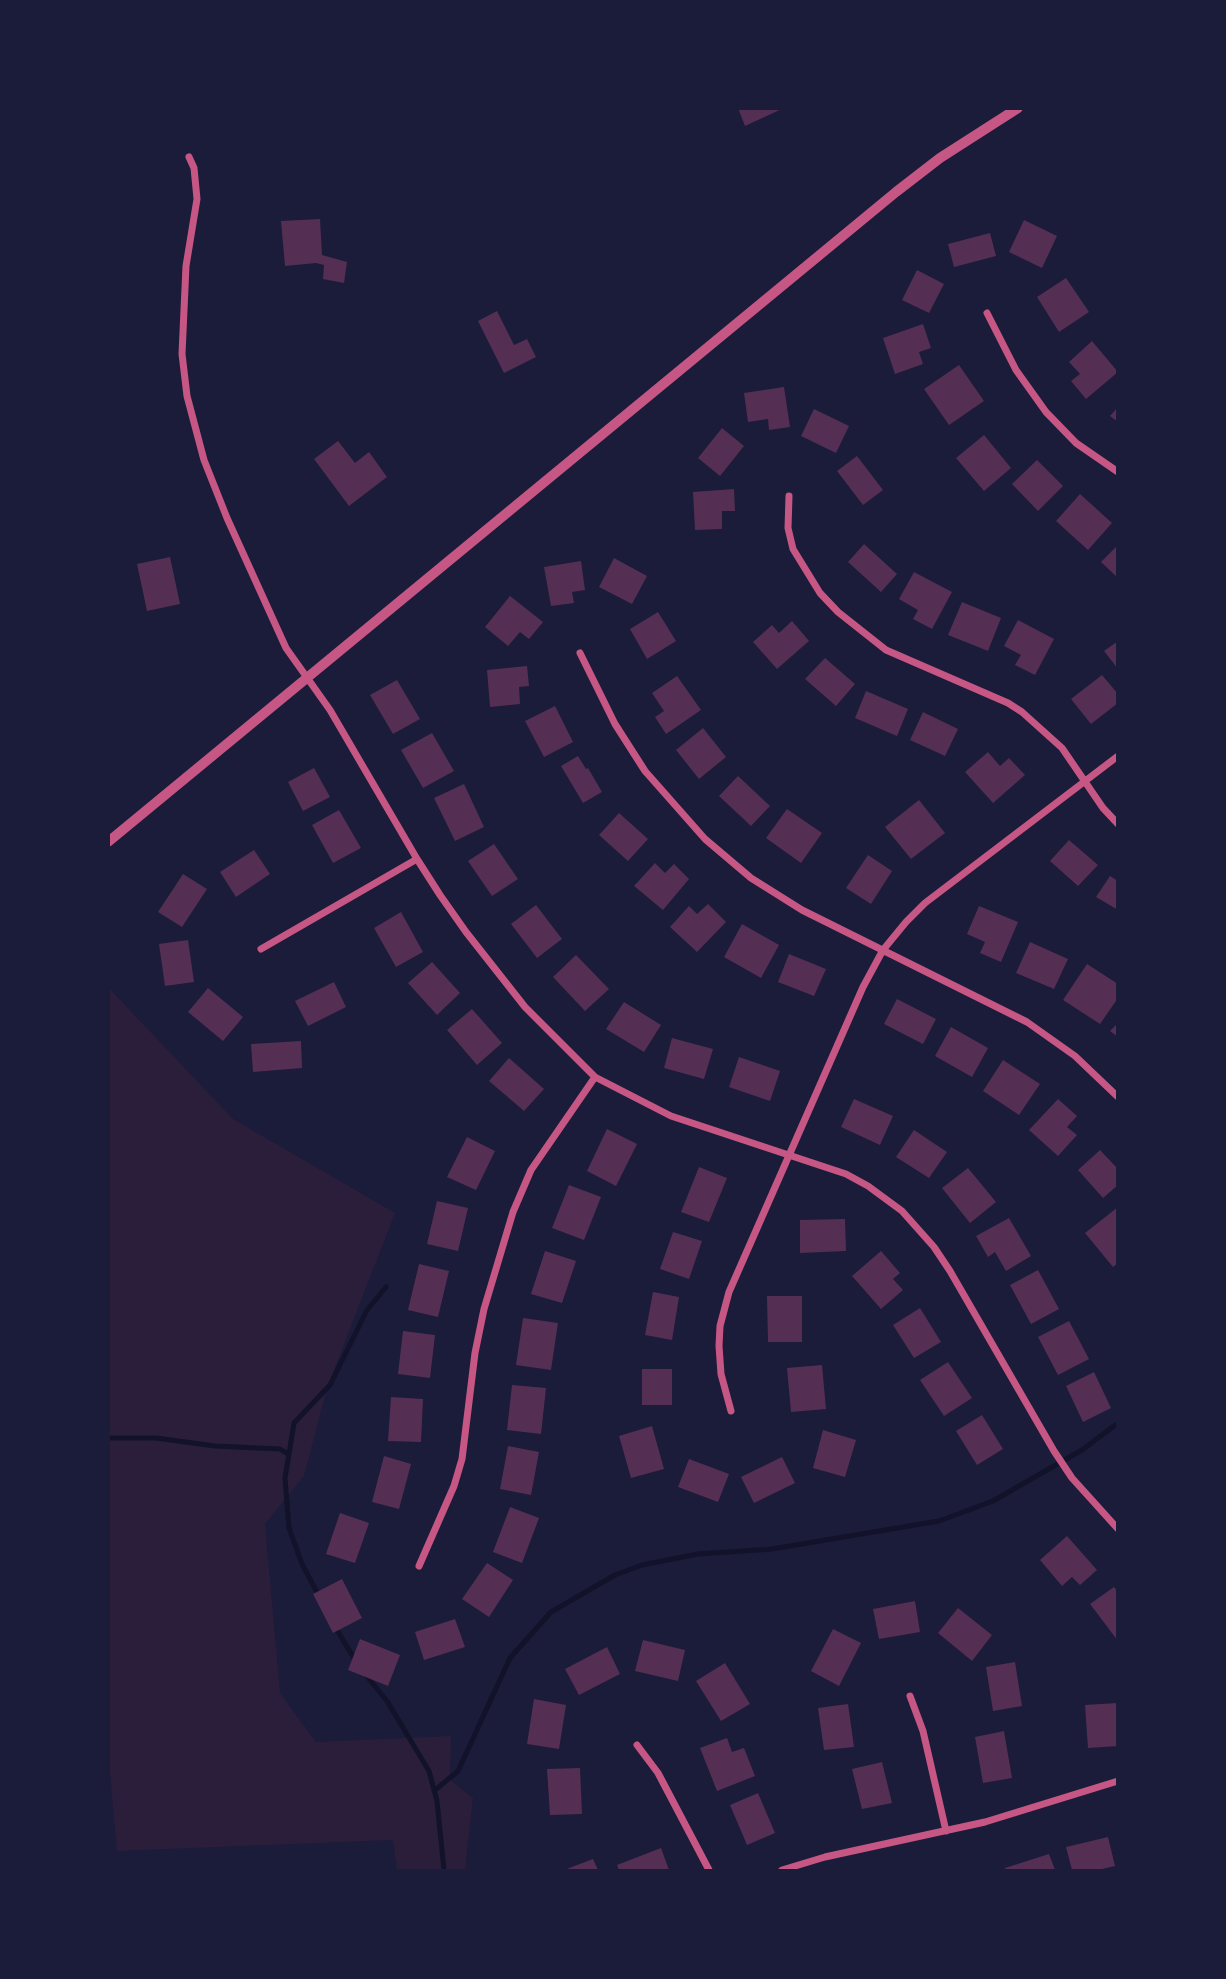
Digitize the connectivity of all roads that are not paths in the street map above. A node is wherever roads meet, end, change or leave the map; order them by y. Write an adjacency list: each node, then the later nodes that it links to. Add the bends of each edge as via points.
1 (1018, 108): 7 (street, via 896,192)
2 (189, 157): 7 (street, via 197,199 182,341 192,422 227,518 286,648)
3 (987, 313): 4 (street, via 1016,370 1046,412 1076,443)
4 (1118, 472)
5 (789, 496): 9 (street, via 793,549 820,593 838,612 886,650 1022,712 1062,748)
6 (580, 653): 14 (street, via 628,747 705,839 751,878 802,910)
7 (307, 679): 11 (street); 12 (street)
8 (1118, 755): 9 (street)
9 (1085, 781): 10 (street); 14 (street, via 925,903)
10 (1118, 824)
11 (108, 842)
12 (417, 859): 13 (street); 15 (street, via 466,933 525,1007)
13 (261, 949)
14 (883, 950): 16 (street, via 1055,1040); 17 (street)
15 (595, 1077): 17 (street, via 671,1116); 20 (street, via 531,1170 513,1212 484,1309 462,1459)
16 (1118, 1097)
17 (788, 1156): 18 (street, via 724,1310 719,1361); 19 (street, via 869,1186 918,1227 950,1271 1060,1460)
18 (732, 1411)
19 (1118, 1529)
20 (419, 1566)
21 (910, 1696): 24 (street, via 923,1731)
22 (637, 1745): 25 (street, via 658,1773)
23 (1118, 1781): 24 (street)
24 (946, 1831): 26 (street)
25 (709, 1871)
26 (782, 1871)

